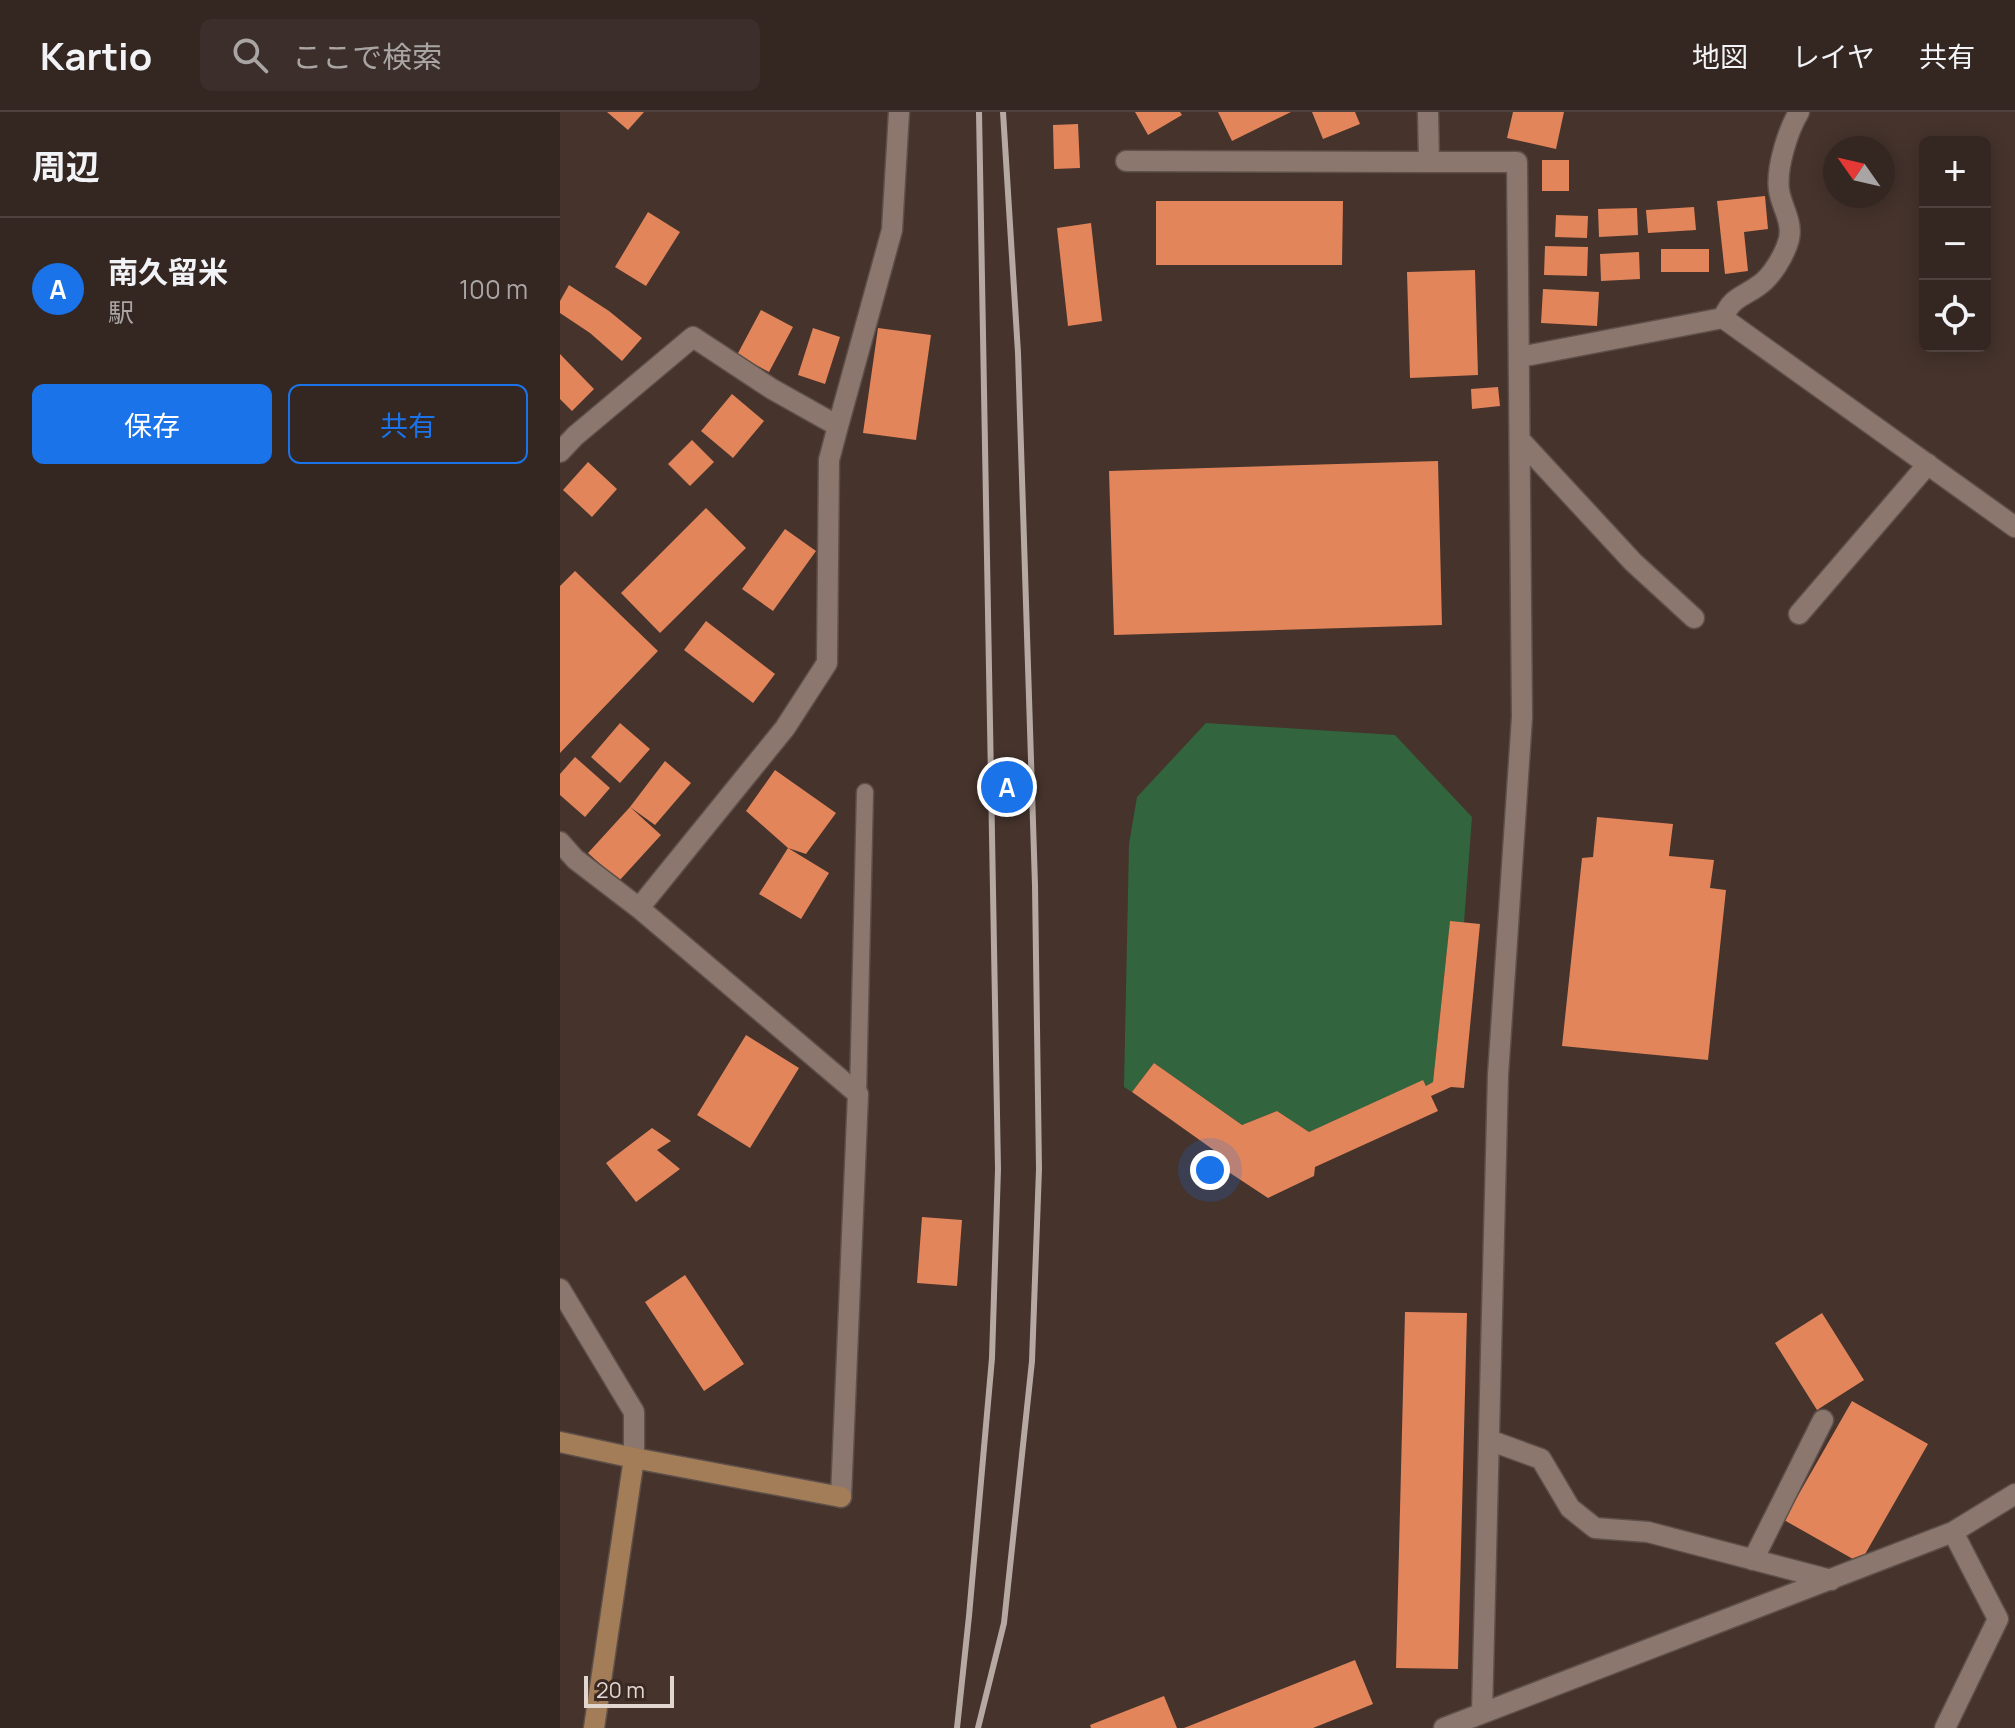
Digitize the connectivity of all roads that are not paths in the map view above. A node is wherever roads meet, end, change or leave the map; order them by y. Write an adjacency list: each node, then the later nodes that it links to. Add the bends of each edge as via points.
1 (899, 112): 8 (street, via 892,230)
2 (1428, 112): 5 (street)
3 (1799, 112): 6 (street, via 1785,143 1779,189 1789,237 1762,284 1730,302)
4 (1126, 161): 5 (street)
5 (1429, 162): 7 (street, via 1517,162)
6 (1723, 318): 7 (street); 11 (street)
7 (1520, 357): 9 (street)
8 (838, 426): 10 (street, via 693,337); 17 (street, via 829,460 827,663 785,728)
9 (1521, 441): 14 (street, via 1633,562); 21 (street, via 1522,717 1498,1075)
10 (560, 452)
11 (1928, 464): 12 (street); 13 (street)
12 (2015, 527)
13 (1799, 614)
14 (1694, 618)
15 (865, 792): 18 (lane)
16 (560, 842): 17 (street)
17 (639, 908): 18 (street)
18 (858, 1094): 23 (street, via 841,1497)
19 (560, 1289): 23 (street, via 634,1412)
20 (1823, 1420): 26 (street)
21 (1489, 1440): 26 (street, via 1541,1459 1570,1508 1595,1528 1648,1532); 28 (street)
22 (560, 1442): 23 (street)
23 (634, 1458): 29 (street)
24 (2015, 1494): 25 (street)
25 (1953, 1532): 27 (street); 31 (street, via 1998,1619)
26 (1753, 1560): 27 (street)
27 (1831, 1580): 28 (street)
28 (1482, 1713): 30 (street)
29 (594, 1728)
30 (1444, 1728)
31 (1945, 1728)

